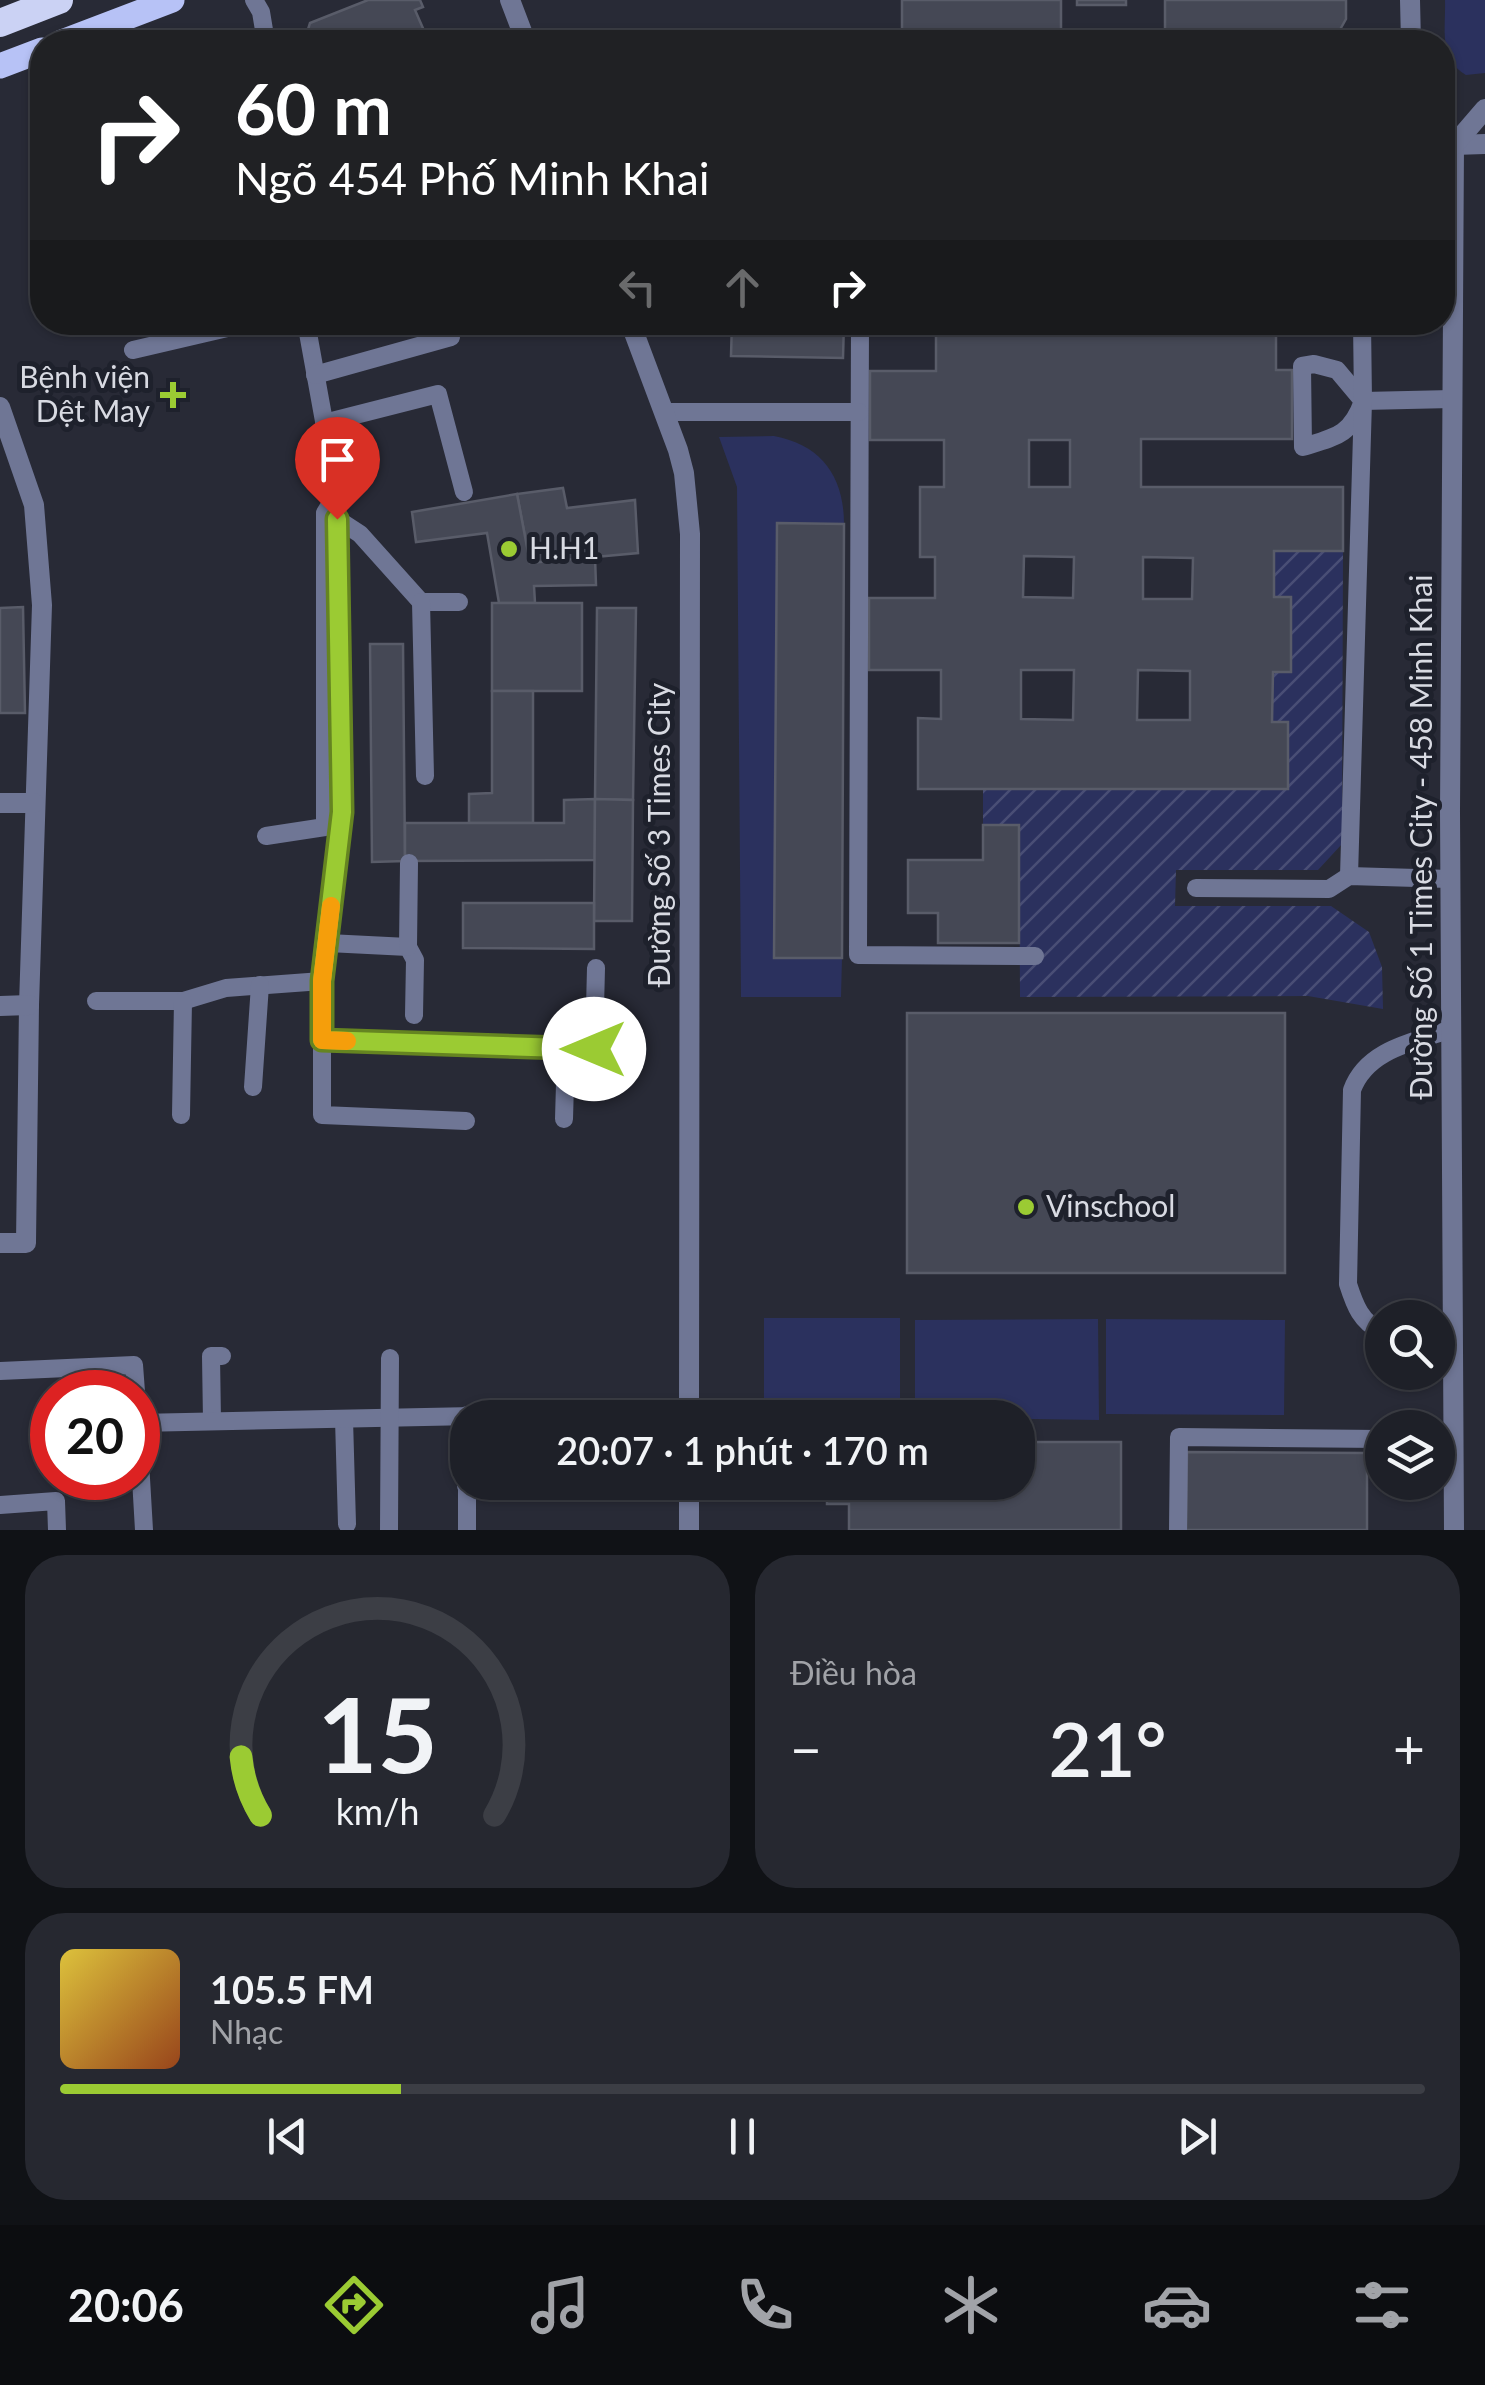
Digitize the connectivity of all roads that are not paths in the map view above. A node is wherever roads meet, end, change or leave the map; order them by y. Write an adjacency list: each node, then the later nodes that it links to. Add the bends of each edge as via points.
1 (59, 0): 6 (highway)
2 (172, 0): 7 (main road)
3 (254, 0): 8 (lane)
4 (510, 0): 9 (street)
5 (1410, 0): 10 (street)
6 (0, 22)
7 (93, 30)
8 (264, 30)
9 (521, 30)
10 (1410, 30)
11 (30, 55): 12 (main road)
12 (0, 66)
13 (1485, 108): 14 (street)
14 (1455, 138)
15 (1485, 144): 16 (street)
16 (1455, 145)
17 (197, 335): 24 (lane)
18 (308, 335): 25 (lane)
19 (438, 335): 25 (lane)
20 (635, 335): 29 (street, Đường Số 3 Times City)
21 (860, 335): 30 (lane)
22 (1362, 335): 27 (lane)
23 (1451, 335): 26 (street, Đường Số 1 Times City - 458 Minh Khai)
24 (133, 350)
25 (315, 374): 31 (lane)
26 (1452, 399): 27 (lane); 43 (street, Đường Số 1 Times City - 458 Minh Khai)
27 (1363, 401): 27 (lane, via 1337,370 1303,365 1303,447 1346,431); 42 (lane)
28 (0, 407): 39 (street, via 34,505 42,605)
29 (664, 412): 30 (lane); 71 (street, Đường Số 3 Times City, via 684,473 690,534)
30 (859, 412): 47 (lane, via 858,955)
31 (324, 423): 32 (lane, via 438,394); 33 (lane)
32 (464, 492)
33 (337, 494): 34 (lane); 40 (lane, via 325,513 325,827)
34 (337, 519): 35 (lane, via 360,534); 45 (lane, via 342,812)
35 (421, 602): 36 (lane); 37 (lane)
36 (459, 602)
37 (425, 776)
38 (0, 803): 39 (street)
39 (34, 803): 54 (street)
40 (266, 836)
41 (409, 863): 46 (lane)
42 (1350, 876): 43 (lane); 44 (lane, via 1328,889)
43 (1450, 879): 56 (street, Đường Số 1 Times City - 458 Minh Khai)
44 (1196, 888)
45 (328, 944): 46 (lane); 49 (lane)
46 (408, 946): 55 (lane, via 415,960)
47 (1035, 956)
48 (596, 968): 58 (lane, via 594,1049)
49 (322, 981): 50 (lane); 57 (lane)
50 (260, 985): 52 (lane); 59 (lane)
51 (96, 1001): 52 (lane)
52 (183, 1001): 60 (lane)
53 (0, 1006): 54 (street)
54 (29, 1006): 63 (street, via 26,1243)
55 (414, 1015)
56 (1452, 1029): 64 (street, Đường Số 1 Times City - 458 Minh Khai); 65 (lane, via 1369,1061 1352,1090 1348,1284)
57 (322, 1040): 58 (lane); 62 (lane, via 322,1115)
58 (566, 1049): 61 (lane)
59 (253, 1087)
60 (181, 1115)
61 (564, 1119)
62 (466, 1121)
63 (0, 1244)
64 (1446, 1300)
65 (1365, 1321)
66 (222, 1356): 75 (lane, via 211,1356)
67 (390, 1358): 73 (lane)
68 (134, 1370): 69 (lane, via 134,1365)
69 (0, 1371)
70 (1447, 1390): 89 (street, Đường Số 1 Times City - 458 Minh Khai)
71 (690, 1400)
72 (450, 1415): 73 (lane)
73 (388, 1416): 74 (lane); 85 (lane)
74 (344, 1419): 75 (lane); 82 (lane)
75 (212, 1421): 76 (lane)
76 (160, 1424)
77 (1365, 1439): 88 (lane, via 1178,1437)
78 (142, 1500): 84 (lane)
79 (466, 1500): 86 (lane)
80 (689, 1500): 87 (street)
81 (0, 1505): 83 (lane, via 56,1502)
82 (347, 1524)
83 (57, 1530)
84 (144, 1530)
85 (389, 1530)
86 (467, 1530)
87 (689, 1530)
88 (1178, 1530)
89 (1454, 1530)

